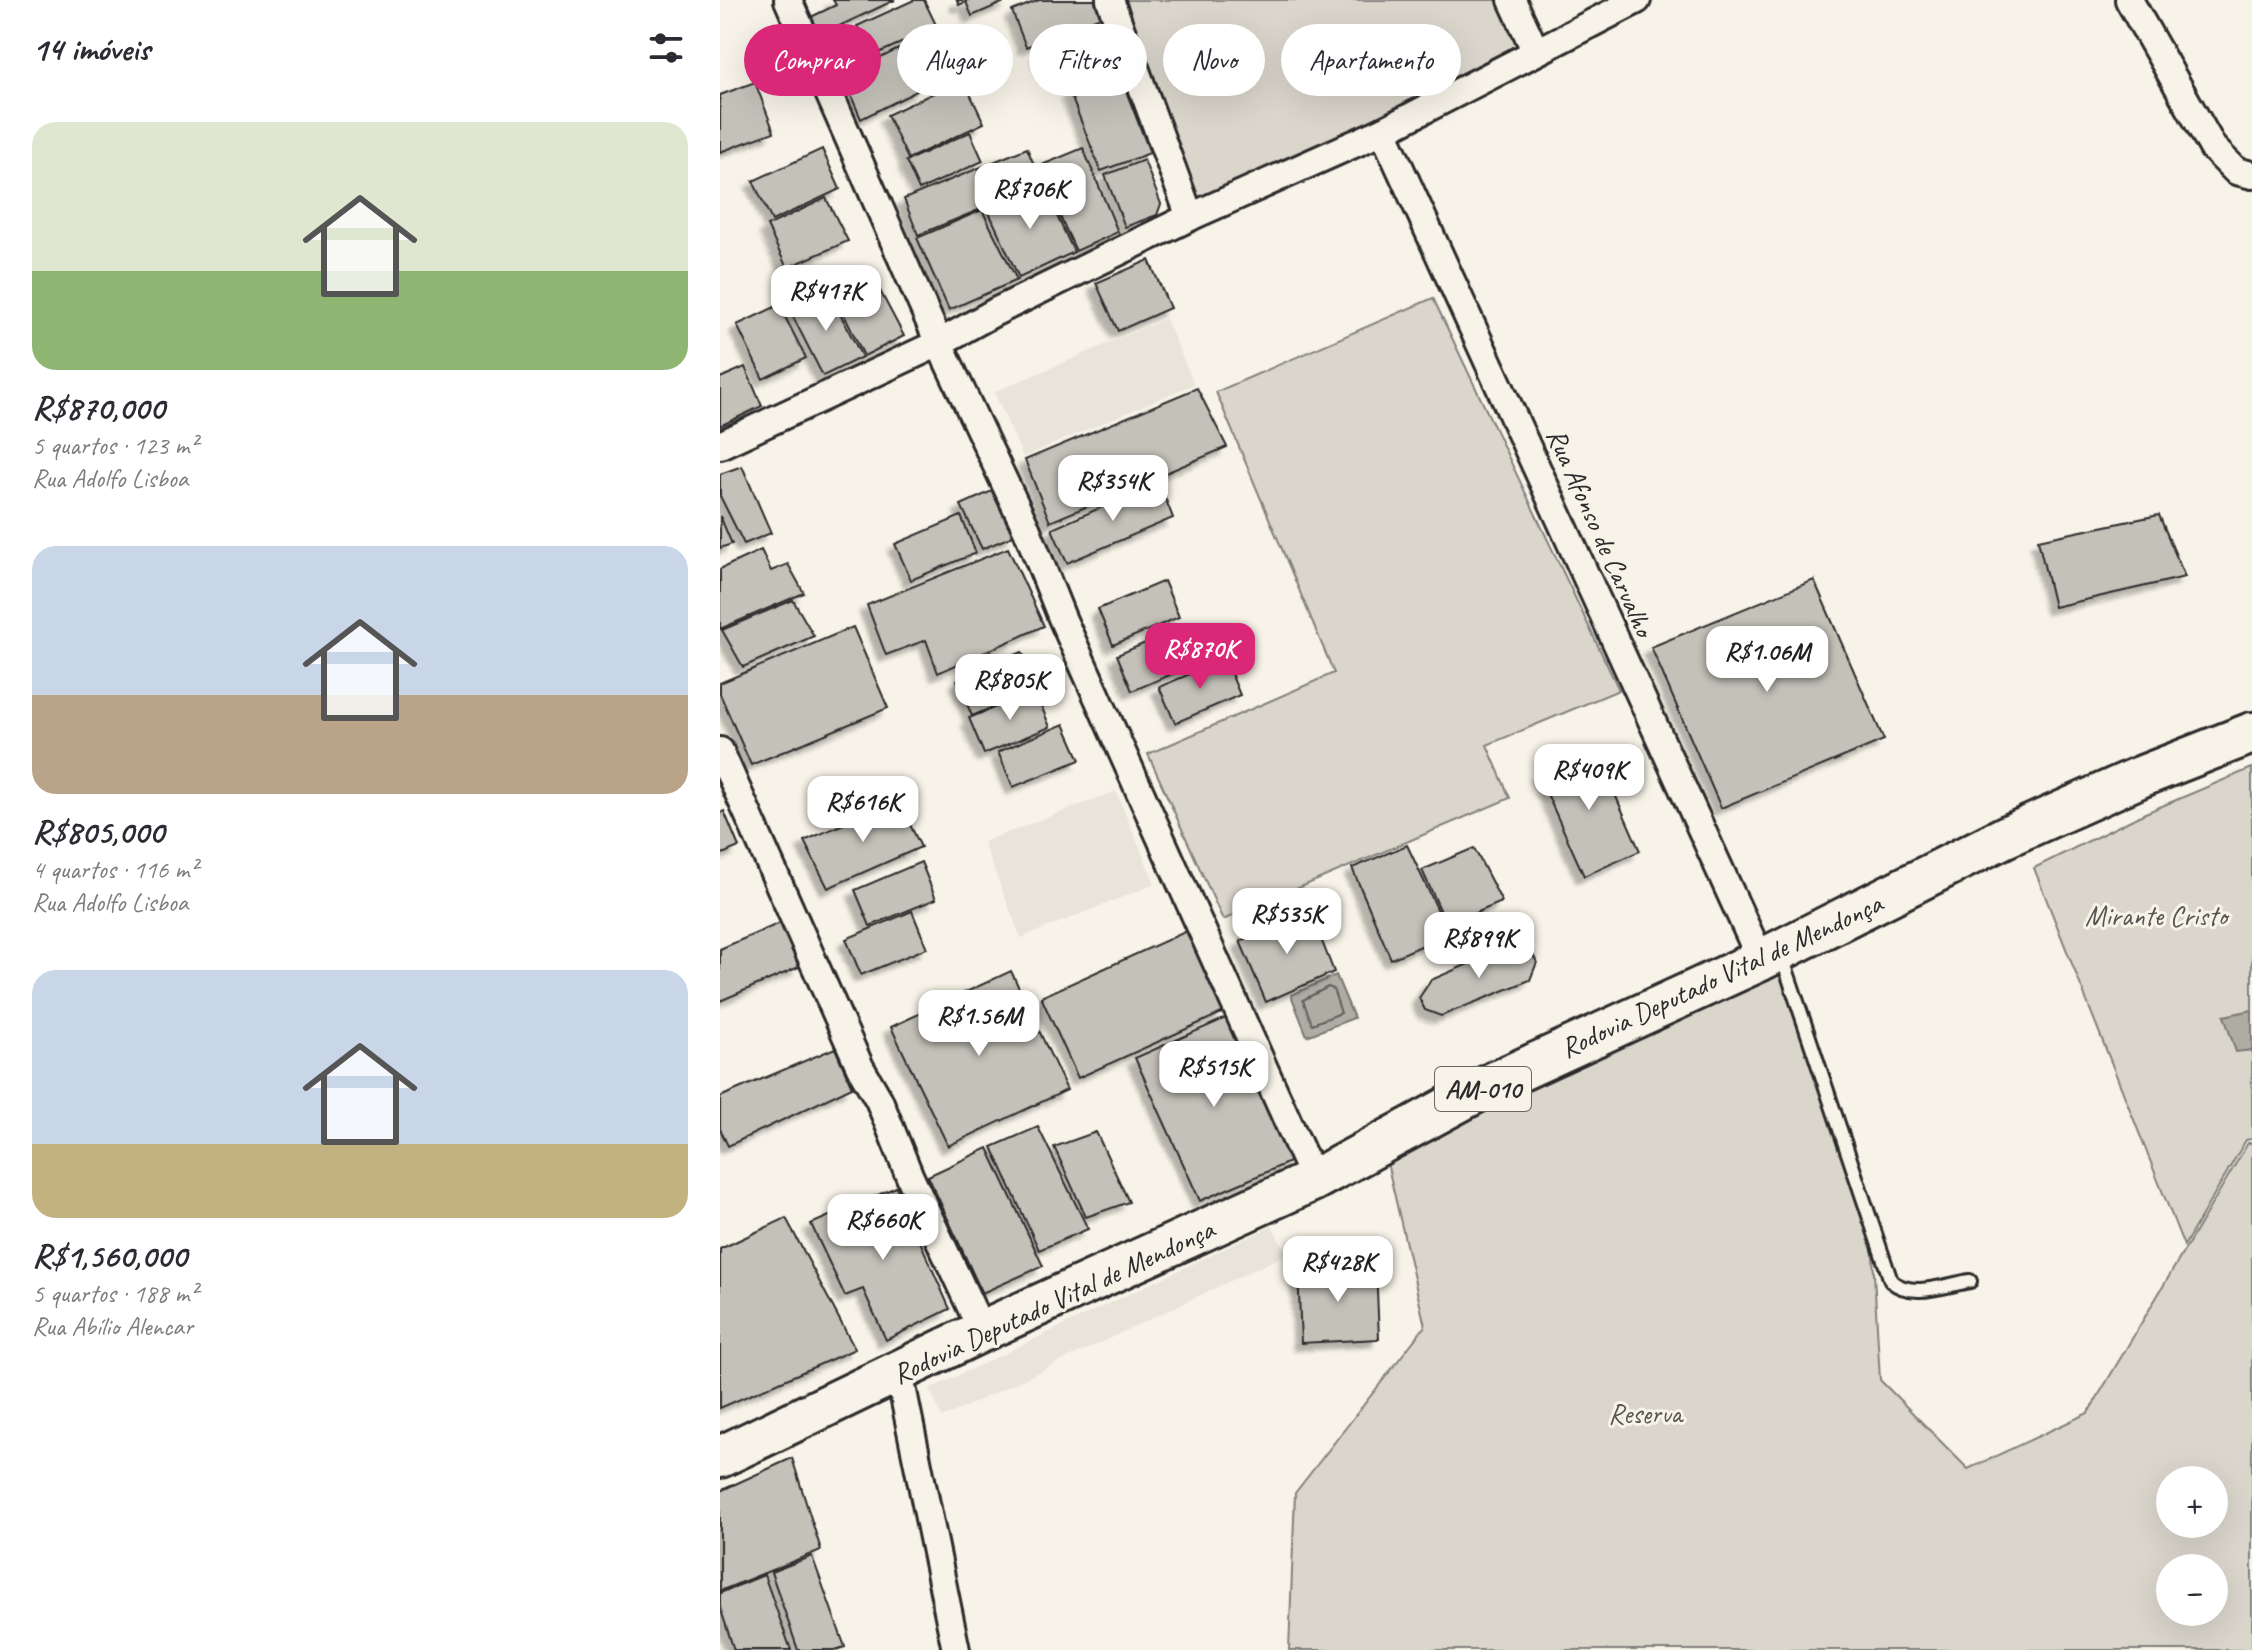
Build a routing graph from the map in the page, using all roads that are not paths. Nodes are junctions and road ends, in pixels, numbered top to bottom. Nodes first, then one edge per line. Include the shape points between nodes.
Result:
1 (788, 0) edge
2 (1110, 0) edge
3 (1512, 0) edge
4 (1637, 0) edge
5 (2129, 0) edge
6 (1535, 50) junction
7 (1383, 131) junction
8 (2252, 175) edge
9 (1190, 217) junction
10 (939, 343) junction
11 (720, 445) edge
12 (2252, 733) edge
13 (720, 751) edge
14 (1770, 955) junction
15 (1314, 1180) junction
16 (1970, 1281) dead end
17 (982, 1331) junction
18 (899, 1372) junction
19 (720, 1457) edge
20 (956, 1650) edge

1 - 10 street
2 - 9 street
3 - 6 street
4 - 6 street
5 - 8 street via 2213,148 2236,171
6 - 7 street
7 - 9 street
7 - 14 street, Rua Afonso de Carvalho
9 - 10 street
10 - 11 street
10 - 15 street
12 - 14 main road, Rodovia Deputado Vital de Mendonça / AM-010 via 2005,837
13 - 17 street
14 - 15 main road, Rodovia Deputado Vital de Mendonça / AM-010 via 1495,1082
14 - 16 lane via 1891,1281 1910,1291
15 - 17 main road, Rodovia Deputado Vital de Mendonça / AM-010
17 - 18 main road, Rodovia Deputado Vital de Mendonça / AM-010
18 - 19 main road, Rodovia Deputado Vital de Mendonça / AM-010
18 - 20 street

